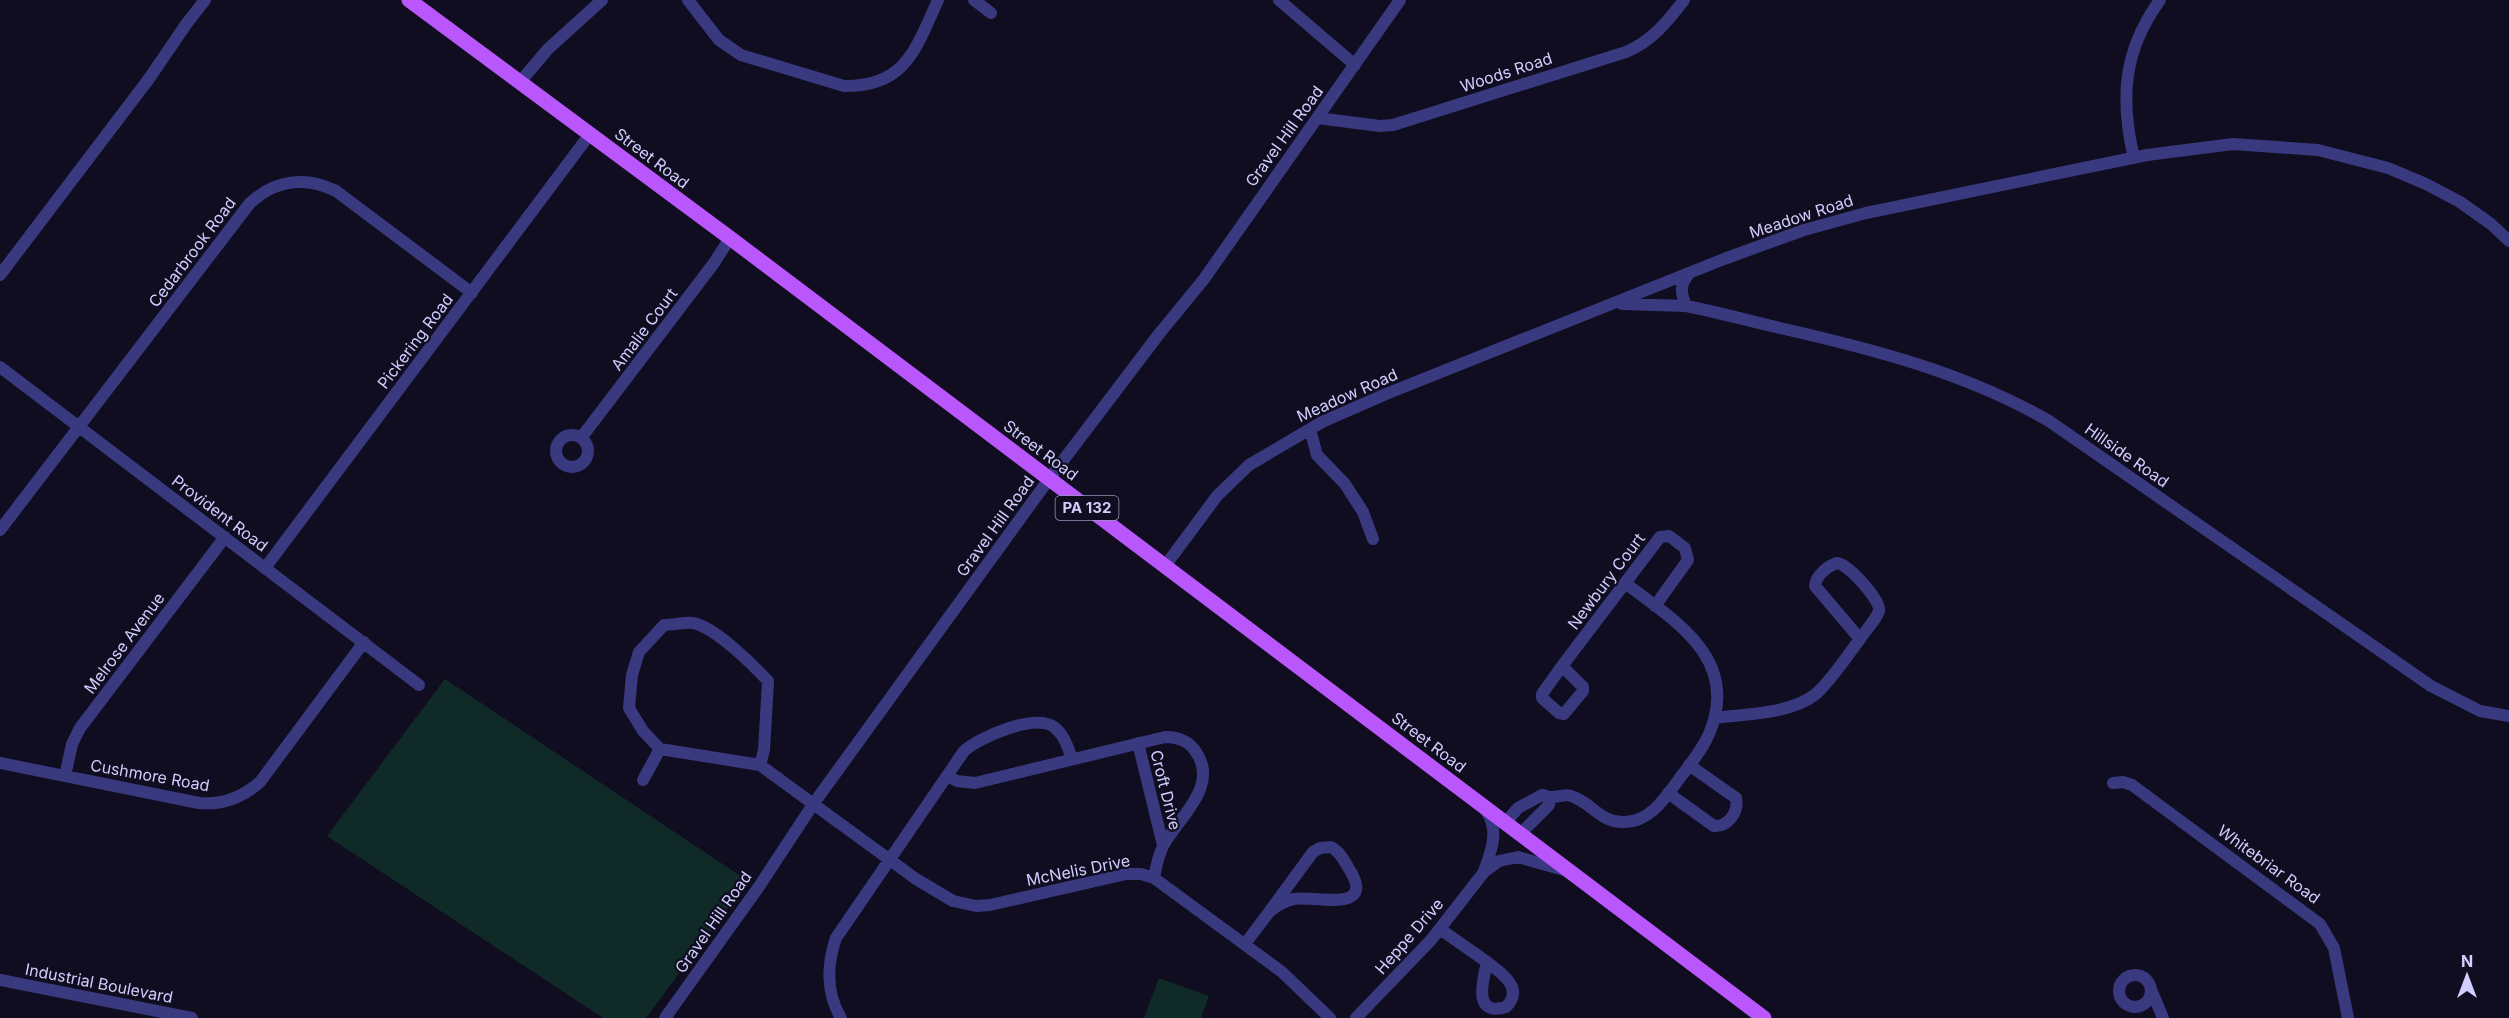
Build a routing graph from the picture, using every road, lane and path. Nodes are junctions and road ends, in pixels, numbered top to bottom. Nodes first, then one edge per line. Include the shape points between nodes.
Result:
1 (205, 0) edge
2 (409, 0) edge
3 (602, 0) edge
4 (688, 0) edge
5 (938, 0) edge
6 (974, 0) edge
7 (1279, 0) edge
8 (1401, 0) edge
9 (1684, 0) edge
10 (2160, 0) edge
11 (991, 13) dead end
12 (1355, 65) junction
13 (520, 82) junction
14 (1317, 118) junction
15 (590, 134) junction
16 (2134, 158) junction
17 (730, 238) junction
18 (2509, 241) edge
19 (1689, 274) junction
20 (0, 275) edge
21 (472, 293) junction
22 (1615, 303) junction
23 (1686, 306) junction
24 (0, 367) edge
25 (80, 427) junction
26 (1310, 429) junction
27 (581, 438) dead end
28 (1049, 479) junction
29 (0, 530) edge
30 (225, 537) junction
31 (1373, 539) dead end
32 (1165, 566) junction
33 (265, 568) junction
34 (1624, 583) junction
35 (1656, 606) junction
36 (1860, 639) junction
37 (364, 642) junction
38 (1562, 666) dead end
39 (419, 685) dead end
40 (2509, 716) edge
41 (1715, 718) junction
42 (1138, 743) junction
43 (660, 749) junction
44 (1072, 759) junction
45 (0, 763) edge
46 (760, 765) junction
47 (1689, 765) junction
48 (65, 776) junction
49 (947, 776) junction
50 (643, 780) dead end
51 (2113, 783) dead end
52 (1668, 793) junction
53 (1549, 798) junction
54 (814, 803) junction
55 (1480, 803) junction
56 (1505, 823) junction
57 (1520, 834) junction
58 (1163, 845) junction
59 (889, 860) junction
60 (1484, 872) junction
61 (1571, 872) junction
62 (1154, 878) junction
63 (1269, 912) junction
64 (1440, 928) junction
65 (1245, 944) junction
66 (1486, 962) dead end
67 (0, 980) edge
68 (2150, 987) dead end
69 (192, 1018) edge
70 (665, 1018) edge
71 (841, 1018) edge
72 (1330, 1018) edge
73 (1356, 1018) edge
74 (1764, 1018) edge
75 (2163, 1018) edge
76 (2348, 1018) edge

1 - 20 street
2 - 13 main road, Street Road / PA 132
3 - 13 street via 548,49
4 - 5 street via 719,40 741,55 844,86 858,86 881,80 907,63
6 - 11 street
7 - 12 street
8 - 12 street, Gravel Hill Road
9 - 14 street, Woods Road via 1657,34 1626,52 1393,125
10 - 16 street via 2135,43 2127,76 2125,115
12 - 14 street, Gravel Hill Road
13 - 15 main road, Street Road / PA 132
14 - 28 street, Gravel Hill Road via 1204,279
15 - 17 main road, Street Road / PA 132
15 - 21 street, Pickering Road
16 - 18 street, Meadow Road via 2233,144 2342,154 2388,168 2443,192 2476,212
16 - 19 street, Meadow Road via 1866,213 1804,230
17 - 27 street, Amalie Court
17 - 28 main road, Street Road / PA 132
19 - 22 street, Meadow Road
19 - 23 street via 1681,288
21 - 25 street, Cedarbrook Road via 336,191 312,182 283,183 264,191 250,203
21 - 33 street, Pickering Road
22 - 23 street, Hillside Road
22 - 26 street, Meadow Road via 1386,394
23 - 40 street, Hillside Road via 1876,352 2002,396 2049,421 2431,686 2480,711
24 - 25 street, Provident Road
25 - 29 street, Cedarbrook Road
25 - 30 street, Provident Road
26 - 31 street via 1317,455 1345,484 1363,512
26 - 32 street, Meadow Road via 1249,465 1231,482
28 - 32 main road, Street Road / PA 132
28 - 54 street, Gravel Hill Road
30 - 33 street, Provident Road
30 - 48 street, Melrose Avenue via 80,728
32 - 55 main road, Street Road / PA 132
33 - 37 street, Provident Road
34 - 35 street
34 - 35 street, Newbury Court via 1660,537 1669,536 1687,550 1688,560
34 - 38 street, Newbury Court
35 - 41 street via 1690,633 1705,652 1716,679
36 - 36 street via 1815,586 1831,565 1848,566 1878,602 1878,613
36 - 41 street via 1810,699 1793,706
37 - 39 street, Provident Road
37 - 48 street, Cushmore Road via 260,782 241,796 221,803 199,803
41 - 47 street via 1704,745
42 - 44 street, Croft Drive
42 - 58 street, Croft Drive
42 - 58 street, Croft Drive via 1175,737 1191,746 1201,763 1199,794
43 - 46 street
43 - 46 street via 629,708 632,675 639,652 664,625 694,623 746,658 768,681
43 - 50 street
44 - 49 street, Croft Drive via 975,783
44 - 49 street via 1054,727 1030,723 981,738 964,751
45 - 48 street, Cushmore Road
46 - 54 street, McNelis Drive
47 - 52 street
47 - 52 street via 1736,798 1736,811 1728,822 1714,826
49 - 59 street
51 - 76 street, Whitebriar Road via 2132,785 2320,924 2334,948
52 - 53 street via 1644,817 1623,822 1600,816 1575,797
53 - 56 street via 1542,795 1531,799
53 - 57 street via 1549,806
54 - 59 street, McNelis Drive
54 - 70 street, Gravel Hill Road
55 - 56 main road, Street Road / PA 132
55 - 60 street, Heppe Drive via 1493,819 1494,834
56 - 57 main road, Street Road / PA 132
57 - 61 main road, Street Road / PA 132
58 - 62 street, Croft Drive
59 - 62 street, McNelis Drive via 942,896 976,906 1120,875
59 - 71 street via 842,927 832,950 830,987
60 - 61 street, Heppe Drive via 1498,861 1518,857
60 - 64 street, Heppe Drive
61 - 74 main road, Street Road / PA 132
62 - 65 street, McNelis Drive
63 - 63 street via 1313,852 1331,847 1341,854 1356,884 1350,897 1340,902 1295,898
63 - 65 street
64 - 66 street
64 - 73 street, Heppe Drive
65 - 72 street, McNelis Drive via 1282,972
67 - 69 street, Industrial Boulevard
68 - 75 street

